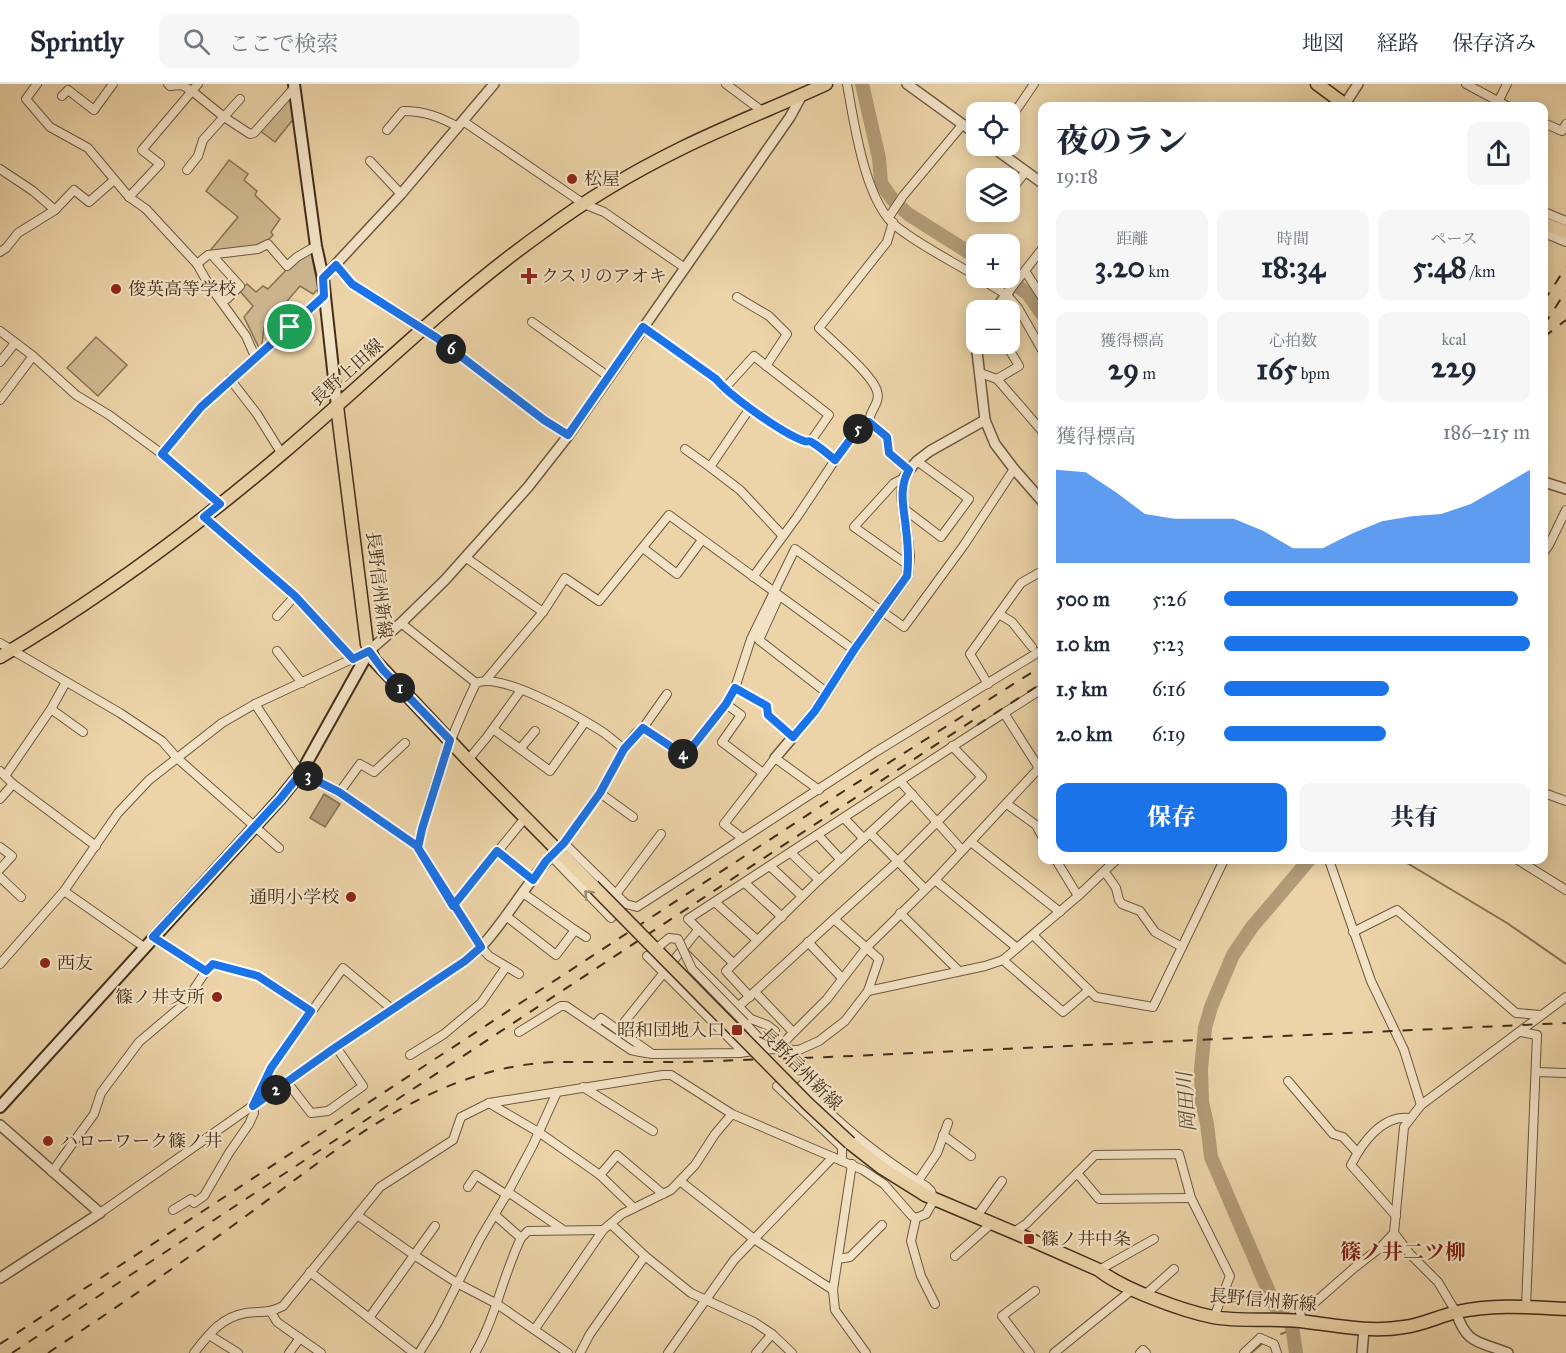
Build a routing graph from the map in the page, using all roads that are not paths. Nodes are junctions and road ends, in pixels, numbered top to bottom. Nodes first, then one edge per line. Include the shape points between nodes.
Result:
1 (37, 84) edge
2 (113, 84) edge
3 (168, 84) edge
4 (198, 84) edge
5 (726, 84) edge
6 (826, 84) edge
7 (847, 84) edge
8 (908, 84) edge
9 (1034, 84) edge
10 (1317, 84) edge
11 (1358, 84) edge
12 (1466, 84) edge
13 (1507, 84) edge
14 (490, 85) edge
15 (294, 86) edge
16 (192, 91) junction
17 (802, 95) junction
18 (62, 96) dead end
19 (240, 99) dead end
20 (1342, 102) edge
21 (1348, 102) edge
22 (1498, 102) joint
23 (1020, 104) edge
24 (762, 111) junction
25 (224, 117) junction
26 (460, 124) junction
27 (963, 124) junction
28 (1566, 124) edge
29 (1548, 125) edge
30 (966, 126) edge
31 (387, 130) dead end
32 (1005, 156) edge
33 (370, 161) dead end
34 (0, 169) edge
35 (187, 170) dead end
36 (1026, 171) junction
37 (1020, 179) edge
38 (114, 180) junction
39 (1038, 180) edge
40 (401, 194) junction
41 (129, 197) junction
42 (584, 204) junction
43 (55, 210) junction
44 (1548, 213) edge
45 (891, 220) junction
46 (1566, 220) edge
47 (1548, 225) edge
48 (1566, 232) edge
49 (1548, 235) edge
50 (1566, 242) edge
51 (316, 246) junction
52 (2, 248) edge
53 (1038, 254) edge
54 (212, 255) junction
55 (197, 264) junction
56 (336, 265) junction
57 (685, 268) junction
58 (966, 270) edge
59 (1023, 273) junction
60 (323, 278) junction
61 (999, 288) edge
62 (1038, 292) edge
63 (1008, 293) junction
64 (324, 296) junction
65 (737, 297) dead end
66 (227, 299) dead end
67 (1003, 300) edge
68 (532, 322) dead end
69 (643, 327) junction
70 (422, 330) junction
71 (0, 331) edge
72 (15, 343) junction
73 (1038, 343) edge
74 (977, 354) edge
75 (1012, 354) edge
76 (33, 356) junction
77 (256, 359) junction
78 (0, 362) edge
79 (766, 366) junction
80 (980, 373) junction
81 (609, 377) junction
82 (230, 379) junction
83 (997, 379) junction
84 (724, 389) junction
85 (0, 400) edge
86 (337, 406) junction
87 (750, 408) junction
88 (985, 420) junction
89 (869, 422) junction
90 (1038, 426) edge
91 (568, 435) junction
92 (811, 441) junction
93 (685, 449) dead end
94 (162, 454) junction
95 (282, 454) junction
96 (835, 460) junction
97 (917, 461) junction
98 (710, 467) junction
99 (1014, 469) junction
100 (907, 474) junction
101 (1548, 483) edge
102 (1566, 489) edge
103 (1038, 496) edge
104 (220, 504) junction
105 (903, 508) junction
106 (1566, 510) edge
107 (204, 517) junction
108 (783, 536) junction
109 (702, 540) junction
110 (1548, 546) edge
111 (643, 548) junction
112 (465, 557) junction
113 (908, 565) junction
114 (1038, 573) edge
115 (753, 577) junction
116 (776, 593) junction
117 (295, 596) junction
118 (884, 611) junction
119 (543, 612) junction
120 (999, 614) junction
121 (277, 616) dead end
122 (401, 623) junction
123 (0, 643) edge
124 (1032, 647) tunnel mouth
125 (854, 650) junction
126 (277, 651) dead end
127 (369, 651) junction
128 (1038, 653) edge
129 (6, 654) edge
130 (353, 659) junction
131 (486, 680) junction
132 (66, 682) junction
133 (302, 683) junction
134 (476, 683) junction
135 (988, 684) junction
136 (735, 688) junction
137 (521, 690) junction
138 (826, 692) junction
139 (1038, 692) edge
140 (667, 694) dead end
141 (255, 704) junction
142 (726, 704) junction
143 (51, 709) junction
144 (1004, 713) junction
145 (585, 722) junction
146 (643, 728) junction
147 (493, 729) junction
148 (535, 731) dead end
149 (83, 732) dead end
150 (793, 737) junction
151 (450, 740) junction
152 (405, 743) dead end
153 (952, 746) junction
154 (520, 749) junction
155 (624, 749) junction
156 (177, 758) junction
157 (775, 758) junction
158 (468, 760) junction
159 (1038, 766) edge
160 (1038, 769) edge
161 (3, 773) edge
162 (301, 773) junction
163 (763, 773) junction
164 (900, 781) junction
165 (13, 784) junction
166 (819, 790) junction
167 (339, 792) junction
168 (600, 793) junction
169 (912, 794) junction
170 (1548, 795) edge
171 (0, 799) edge
172 (1566, 801) edge
173 (1007, 804) junction
174 (633, 817) dead end
175 (525, 818) junction
176 (844, 818) junction
177 (937, 823) junction
178 (254, 827) junction
179 (1038, 829) edge
180 (661, 834) dead end
181 (818, 835) junction
182 (867, 836) junction
183 (742, 838) junction
184 (971, 842) junction
185 (96, 846) junction
186 (0, 847) edge
187 (279, 848) dead end
188 (418, 848) junction
189 (557, 850) junction
190 (962, 850) junction
191 (497, 851) junction
192 (791, 853) junction
193 (841, 860) junction
194 (897, 862) junction
195 (1058, 864) edge
196 (1112, 864) edge
197 (1222, 864) edge
198 (1330, 864) edge
199 (1525, 864) edge
200 (771, 867) junction
201 (0, 869) edge
202 (1105, 872) junction
203 (0, 877) edge
204 (533, 880) junction
205 (819, 880) junction
206 (934, 880) junction
207 (745, 883) junction
208 (925, 889) junction
209 (1566, 889) edge
210 (64, 891) junction
211 (524, 893) junction
212 (616, 894) junction
213 (802, 896) junction
214 (1078, 896) junction
215 (21, 897) dead end
216 (716, 903) junction
217 (626, 904) junction
218 (453, 906) junction
219 (1060, 912) junction
220 (900, 914) junction
221 (507, 916) junction
222 (782, 916) junction
223 (834, 919) junction
224 (575, 930) junction
225 (698, 930) junction
226 (1353, 932) junction
227 (1033, 935) junction
228 (153, 937) junction
229 (586, 937) dead end
230 (758, 940) junction
231 (808, 942) junction
232 (144, 947) junction
233 (481, 947) junction
234 (867, 947) junction
235 (1182, 947) junction
236 (1017, 948) junction
237 (681, 950) junction
238 (652, 952) junction
239 (1003, 960) junction
240 (733, 963) junction
241 (0, 964) edge
242 (506, 968) junction
243 (206, 971) junction
244 (959, 971) junction
245 (663, 972) junction
246 (519, 974) dead end
247 (842, 978) junction
248 (1089, 990) junction
249 (868, 991) junction
250 (752, 995) junction
251 (1566, 997) edge
252 (738, 1007) junction
253 (393, 1010) junction
254 (311, 1011) junction
255 (1541, 1015) junction
256 (595, 1025) junction
257 (618, 1030) junction
258 (519, 1032) dead end
259 (793, 1032) junction
260 (1521, 1032) junction
261 (755, 1034) junction
262 (336, 1047) junction
263 (769, 1049) junction
264 (779, 1050) junction
265 (740, 1053) junction
266 (652, 1054) junction
267 (410, 1055) dead end
268 (1536, 1072) junction
269 (1566, 1073) edge
270 (1288, 1081) dead end
271 (287, 1082) junction
272 (777, 1086) dead end
273 (583, 1087) junction
274 (557, 1092) junction
275 (789, 1097) junction
276 (489, 1103) junction
277 (1421, 1105) junction
278 (253, 1106) junction
279 (0, 1107) edge
280 (732, 1114) junction
281 (1409, 1119) junction
282 (948, 1123) dead end
283 (0, 1125) edge
284 (653, 1131) dead end
285 (540, 1133) junction
286 (944, 1135) junction
287 (1357, 1152) junction
288 (971, 1156) dead end
289 (833, 1157) junction
290 (842, 1161) junction
291 (852, 1164) junction
292 (52, 1173) junction
293 (1077, 1173) junction
294 (600, 1175) junction
295 (680, 1181) junction
296 (918, 1181) junction
297 (1002, 1181) dead end
298 (468, 1187) dead end
299 (508, 1193) junction
300 (663, 1194) junction
301 (1191, 1198) junction
302 (934, 1200) junction
303 (634, 1208) junction
304 (173, 1210) dead end
305 (100, 1213) junction
306 (357, 1215) junction
307 (495, 1215) junction
308 (977, 1216) junction
309 (1396, 1216) junction
310 (916, 1218) junction
311 (992, 1223) junction
312 (611, 1224) junction
313 (882, 1225) dead end
314 (435, 1226) dead end
315 (562, 1229) junction
316 (603, 1230) junction
317 (1014, 1232) junction
318 (1394, 1233) junction
319 (521, 1238) junction
320 (754, 1239) junction
321 (1154, 1239) dead end
322 (414, 1255) junction
323 (645, 1256) junction
324 (955, 1256) dead end
325 (838, 1259) junction
326 (1174, 1269) dead end
327 (1100, 1270) junction
328 (310, 1272) junction
329 (0, 1278) edge
330 (457, 1283) junction
331 (1133, 1289) junction
332 (833, 1290) junction
333 (1035, 1291) dead end
334 (1146, 1294) junction
335 (706, 1300) junction
336 (497, 1304) junction
337 (935, 1304) dead end
338 (1526, 1306) junction
339 (1566, 1309) edge
340 (271, 1312) junction
341 (1456, 1312) junction
342 (1214, 1317) junction
343 (369, 1318) junction
344 (1256, 1320) junction
345 (1300, 1321) junction
346 (535, 1329) junction
347 (1364, 1329) junction
348 (772, 1334) junction
349 (209, 1335) junction
350 (300, 1338) junction
351 (1260, 1338) junction
352 (194, 1353) edge
353 (238, 1353) edge
354 (289, 1353) edge
355 (321, 1353) edge
356 (414, 1353) edge
357 (419, 1353) edge
358 (475, 1353) edge
359 (568, 1353) edge
360 (580, 1353) edge
361 (668, 1353) edge
362 (756, 1353) edge
363 (792, 1353) edge
364 (866, 1353) edge
365 (1030, 1353) edge
366 (1054, 1353) edge
367 (1140, 1353) edge
368 (1146, 1353) edge
369 (1244, 1353) edge
370 (1277, 1353) edge
371 (1362, 1353) edge
372 (1508, 1353) edge

1 - 38 street via 26,99 51,127 88,148
2 - 18 street via 94,110 68,90
3 - 16 street
4 - 16 street
5 - 24 street
6 - 17 main road, 長野上田線
7 - 45 street via 868,180
8 - 27 street
9 - 23 street
10 - 20 main road
11 - 21 street
12 - 22 street
13 - 22 street
14 - 26 street
15 - 25 street via 254,133
15 - 51 main road
16 - 25 street
16 - 41 street via 142,150 160,164
17 - 24 main road, 長野上田線
17 - 57 street
19 - 25 street
24 - 42 main road, 長野上田線 via 681,148
25 - 35 street via 203,140 198,156
26 - 31 street via 437,115 404,111
26 - 40 street
26 - 42 street
27 - 30 street
27 - 45 street via 903,195
28 - 29 street via 1562,131
32 - 36 street
33 - 40 street
34 - 43 street
36 - 37 street
36 - 39 street
38 - 41 street
38 - 43 street via 89,202 74,190
40 - 56 street
41 - 55 street via 146,209
42 - 57 street via 604,212
42 - 70 main road, 長野上田線 via 514,253
43 - 52 street
44 - 46 street
45 - 58 street
45 - 89 street via 887,242 819,328 868,376 877,391
47 - 48 main road
49 - 50 street
51 - 54 street via 287,266 268,244
51 - 60 main road
53 - 59 street
54 - 55 street
54 - 66 street via 240,286
55 - 77 street via 246,336
56 - 60 street
56 - 70 street via 352,284
57 - 69 street
59 - 62 street
59 - 63 street
60 - 64 main road
61 - 63 street
63 - 67 street
63 - 73 street
64 - 77 street
64 - 86 main road
65 - 79 street via 769,316 787,334
68 - 81 street
69 - 81 street
69 - 84 street via 716,379
70 - 86 main road, 長野上田線
70 - 91 street
71 - 72 street
72 - 76 street
72 - 78 street
74 - 80 street
75 - 83 street via 1019,366
76 - 85 street
76 - 94 street via 76,395
77 - 82 street
79 - 84 street via 754,356
79 - 92 street via 829,415
80 - 83 street
80 - 88 street
81 - 91 street
82 - 94 street
82 - 95 street
83 - 90 street
84 - 87 street
86 - 95 main road, 長野上田線
86 - 127 main road, 長野信州新線
87 - 92 street via 783,430
87 - 98 street
88 - 97 street
88 - 99 street via 995,444
89 - 96 street via 858,429
89 - 100 street via 887,437 889,453
91 - 112 street
92 - 96 street
93 - 98 street
94 - 104 street
95 - 104 main road, 長野上田線
96 - 108 street
97 - 100 street
97 - 105 street via 969,500 941,537
98 - 108 street via 740,490
99 - 103 street
99 - 118 street via 904,627
100 - 105 street
100 - 113 street via 854,527
101 - 102 street
104 - 107 main road, 長野上田線
105 - 113 street
106 - 110 street
107 - 117 street
107 - 129 main road, 長野上田線 via 104,591
108 - 115 street
109 - 111 street via 669,515
109 - 111 street via 676,574
109 - 115 street
111 - 119 street via 599,601 565,578
112 - 119 street
112 - 122 street
113 - 118 street via 907,576
114 - 120 street via 1021,584
115 - 116 street
116 - 118 street via 795,549
116 - 125 street
116 - 136 street via 748,645
116 - 138 street via 759,640
117 - 121 street
117 - 130 street
118 - 125 street
119 - 131 street
120 - 124 street via 1012,622
120 - 135 street via 970,654
122 - 127 street
122 - 134 street
123 - 129 street
125 - 138 street
126 - 133 street
127 - 130 street
127 - 151 main road, 長野信州新線
127 - 162 main road
128 - 135 street
129 - 132 street
130 - 133 street
131 - 134 street
131 - 137 street
132 - 143 street
132 - 156 street via 162,741
133 - 141 street
134 - 151 street
135 - 166 street
136 - 142 street
136 - 150 street via 767,706 768,715
137 - 145 street
137 - 147 street
138 - 150 street
139 - 144 street
140 - 146 street
141 - 156 street via 222,723
141 - 162 street
142 - 146 street via 685,756
142 - 163 street via 741,715 722,742
143 - 149 street
143 - 161 street
144 - 153 street
144 - 159 street
145 - 154 street via 550,771
145 - 155 street
146 - 155 street
147 - 154 street
147 - 158 street
148 - 154 street
150 - 157 street
151 - 158 main road, 長野信州新線
151 - 188 street
152 - 167 street via 374,772 360,764
153 - 164 street
153 - 177 street via 982,777
155 - 168 street
156 - 178 street
156 - 185 street via 149,780 118,813
157 - 163 street
157 - 166 street
158 - 175 main road, 長野信州新線
160 - 173 street
161 - 165 street
162 - 167 street
162 - 178 main road
163 - 183 street via 723,824
164 - 169 street
164 - 176 street
165 - 171 street
165 - 185 street
166 - 183 street
167 - 188 street
168 - 174 street
168 - 189 street
169 - 177 street
169 - 182 street
170 - 172 street
173 - 179 street
173 - 184 street
175 - 189 main road, 長野信州新線
175 - 191 street
176 - 181 street
176 - 182 street
177 - 190 street
177 - 194 street
178 - 187 street
178 - 228 main road
180 - 212 street
181 - 192 street
181 - 193 street
182 - 193 street
182 - 194 street
183 - 217 street via 640,905
184 - 190 street
184 - 219 street
185 - 210 street
186 - 201 street via 12,856
188 - 218 street
189 - 204 street
189 - 212 street
217 -> 189 street via 611,918
189 - 238 main road, 長野信州新線, bridge
190 - 206 street
191 - 204 street
191 - 218 street
192 - 200 street
192 - 205 street
193 - 205 street
194 - 208 street
194 - 223 street
195 - 214 street
196 - 202 street
197 - 235 street
198 - 226 street
199 - 209 street
200 - 207 street
200 - 213 street
202 - 214 street
202 - 235 street via 1122,904 1140,911 1155,932
203 - 215 street
204 - 211 street
205 - 213 street
206 - 208 street
206 - 236 street
207 - 216 street
207 - 222 street
208 - 220 street
210 - 232 street
210 - 241 street
211 - 221 street
211 - 224 street
212 - 217 street
213 - 222 street
214 - 219 street
216 - 225 street via 688,919
216 - 230 street
218 - 233 street
219 - 227 street
220 - 234 street
220 - 244 street
221 - 224 street via 556,954
221 - 233 street
222 - 230 street
223 - 231 street
223 - 234 street
224 - 229 street
225 - 237 street
225 - 240 street
226 - 255 street via 1397,910 1516,1013
226 - 277 street via 1383,1010 1404,1050
227 - 236 street
227 - 248 street
228 - 232 main road
228 - 243 street
230 - 240 street
231 - 247 street
231 - 250 street
232 - 279 main road
233 - 242 street
233 - 253 street
234 - 247 street
234 - 249 street via 879,959
235 - 248 street via 1154,1007 1096,997
236 - 239 street
237 - 245 street
237 - 252 street
238 - 245 street
238 - 261 street, bridge via 669,938 678,939 692,969
238 - 302 main road, 長野信州新線, bridge via 850,1143
239 - 244 street
239 - 248 street via 1063,1012
240 - 250 street via 726,971
242 - 246 street
242 - 267 street via 481,1003 444,1034
243 - 254 street via 213,964 258,976
243 - 292 street via 184,1004 139,1042 101,1093 94,1114
244 - 249 street
245 - 257 street
245 - 265 street
247 - 259 street via 827,999
249 - 264 street via 845,1020 819,1041 799,1050
250 - 252 street
250 - 259 street
251 - 255 street
252 - 263 street via 774,1031
253 - 254 street via 343,968
253 - 262 street
254 - 278 street via 271,1068
255 - 260 street
256 - 257 street via 601,1018
256 - 258 street via 561,1006
256 - 266 street via 631,1050
257 - 266 street
259 - 264 street
260 - 268 street via 1537,1035
260 - 277 street
261 - 263 street
261 - 265 street
262 - 271 street
262 - 271 street via 363,1086 328,1111 311,1113
263 - 264 street
263 - 265 street
265 - 266 street
268 - 269 street
268 - 338 street
270 - 287 street via 1333,1134 1343,1137
271 - 278 street
272 - 275 street
273 - 274 street
273 - 280 street via 671,1075
273 - 284 street
274 - 276 street
274 - 285 street
275 - 290 street via 842,1148
275 - 296 street via 802,1085 852,1134
276 - 285 street
276 - 306 street via 461,1117 453,1140 381,1187
277 - 281 street
278 - 304 street via 249,1124 204,1196
278 - 305 street
280 - 289 street
280 - 295 street
281 - 287 street via 1397,1117 1380,1126
281 - 309 street via 1404,1127
282 - 286 street
283 - 292 street
285 - 294 street
285 - 299 street
286 - 288 street
286 - 296 street via 937,1154
287 - 309 street via 1351,1165
289 - 290 street
289 - 320 street
290 - 291 street
291 - 310 street via 884,1184
291 - 325 street
292 - 305 street
293 - 301 street via 1099,1199
293 - 301 street via 1095,1155 1179,1154
293 - 317 street
294 - 300 street via 617,1155
294 - 303 street
295 - 300 street
295 - 320 street
296 - 302 street via 931,1191
297 - 308 street
298 - 299 street via 477,1175
299 - 307 street
299 - 315 street
300 - 303 street
301 - 342 street via 1230,1276
302 - 308 main road, 長野信州新線
302 - 310 street via 926,1214
303 - 312 street
305 - 329 street
306 - 322 street
306 - 328 street
307 - 319 street
307 - 330 street
308 - 311 main road, 長野信州新線
309 - 318 street
310 - 337 street via 911,1241 921,1276
311 - 317 main road, 長野信州新線
311 - 324 street
312 - 316 street
312 - 323 street
313 - 325 street via 850,1257
314 - 322 street
315 - 316 street
315 - 319 street via 528,1231
316 - 346 street
317 - 327 main road, 長野信州新線
318 - 341 street via 1438,1282
318 - 345 street via 1313,1304 1302,1304
319 - 336 street
320 - 332 street
320 - 335 street
321 - 327 street
322 - 330 street
322 - 343 street
323 - 335 street via 691,1293
323 - 360 street
325 - 332 street
326 - 334 street
327 - 331 main road, 長野信州新線
328 - 340 street via 283,1306
328 - 343 street
330 - 336 street
330 - 357 street
331 - 334 main road, 長野信州新線
331 - 366 street
332 - 364 street via 835,1310
333 - 365 street via 1002,1316
334 - 342 main road, 長野信州新線
335 - 348 street
335 - 361 street
336 - 346 street
336 - 358 street
338 - 339 main road, 長野信州新線
338 - 341 main road, 長野信州新線
340 - 349 street via 221,1321
340 - 350 street via 277,1322
341 - 347 main road, 長野信州新線 via 1404,1327
341 - 372 street via 1460,1326 1471,1340
342 - 344 main road, 長野信州新線
343 - 356 street
344 - 345 main road, 長野信州新線
344 - 351 street
345 - 347 main road, 長野信州新線
346 - 359 street
347 - 371 street
348 - 362 street
348 - 363 street
349 - 352 street
349 - 353 street
350 - 354 street
350 - 355 street
351 - 369 street
351 - 370 street via 1274,1344
367 - 368 street

